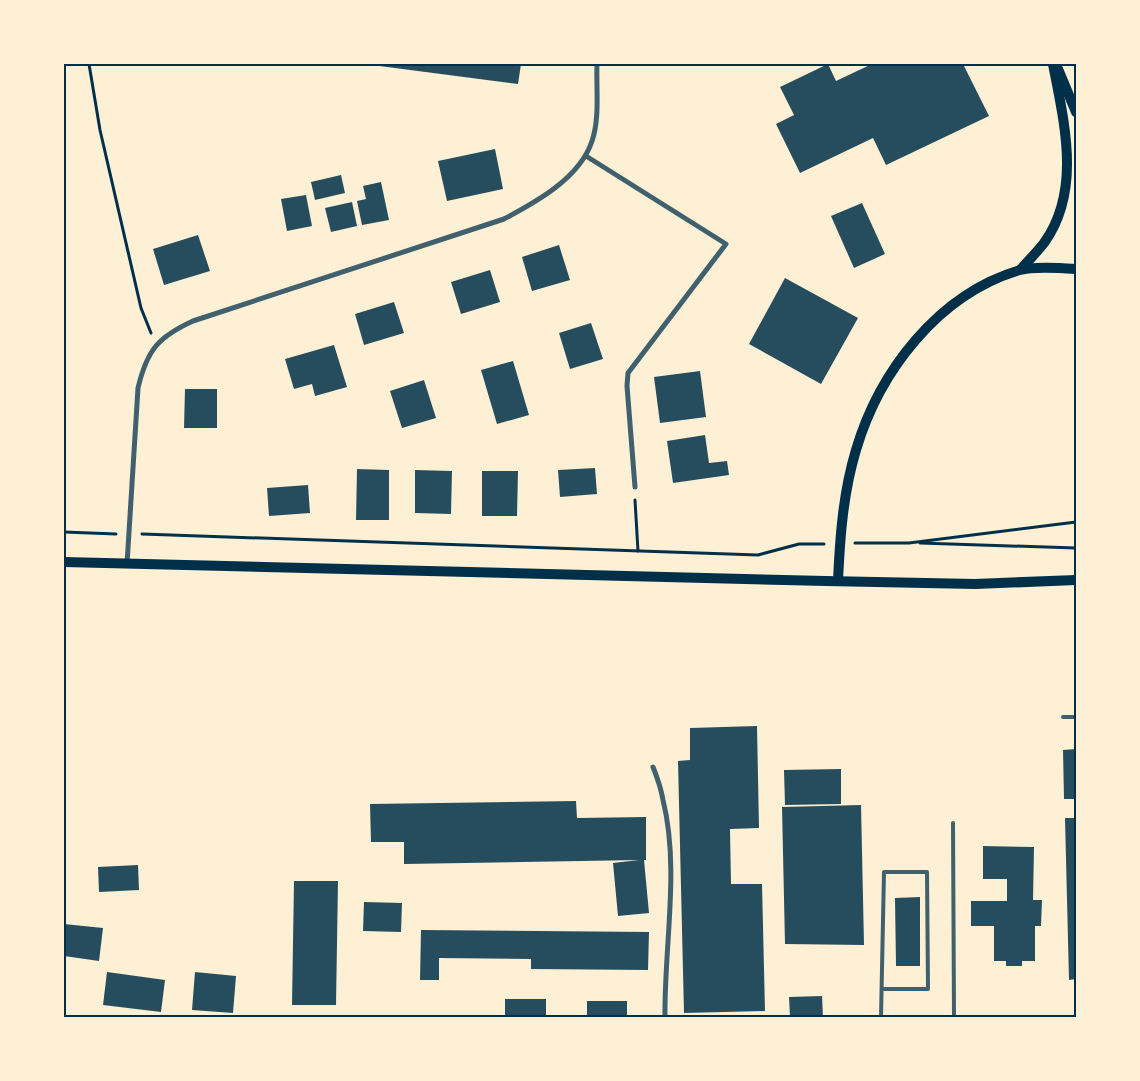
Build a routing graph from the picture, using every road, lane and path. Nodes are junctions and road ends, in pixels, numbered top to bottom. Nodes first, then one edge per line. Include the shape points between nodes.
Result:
1 (90, 64) edge
2 (597, 64) edge
3 (1055, 64) edge
4 (1076, 112) edge
5 (586, 156) junction
6 (1021, 269) junction
7 (1076, 269) edge
8 (156, 344) junction
9 (635, 487) joint
10 (1076, 522) edge
11 (64, 532) edge
12 (129, 534) junction
13 (909, 543) junction
14 (840, 544) junction
15 (1076, 548) edge
16 (638, 551) junction
17 (64, 562) edge
18 (127, 564) junction
19 (1076, 580) edge
20 (838, 581) junction
21 (1063, 717) dead end
22 (1076, 717) edge
23 (653, 766) dead end
24 (953, 823) dead end
25 (883, 989) junction
26 (665, 1017) edge
27 (881, 1017) edge
28 (954, 1017) edge

1 - 8 path via 100,130 138,299
2 - 5 street via 595,125
3 - 4 main road
3 - 6 main road via 1067,143 1066,186 1045,242
5 - 8 street via 540,200 504,219 193,321 172,331
5 - 9 street via 726,244 628,372
6 - 7 main road
6 - 14 main road via 978,287 935,318 893,368 856,449 842,515
8 - 12 street via 144,364 138,388
9 - 16 path
10 - 13 path
11 - 12 path
12 - 16 path
12 - 18 street
13 - 14 path
13 - 15 path
14 - 16 path via 799,544 758,555
14 - 20 main road
17 - 18 main road
18 - 20 main road
19 - 20 main road via 975,584
21 - 22 lane
23 - 26 street via 664,800 669,860
24 - 28 lane
25 - 25 lane via 884,872 927,872 928,989
25 - 27 lane

